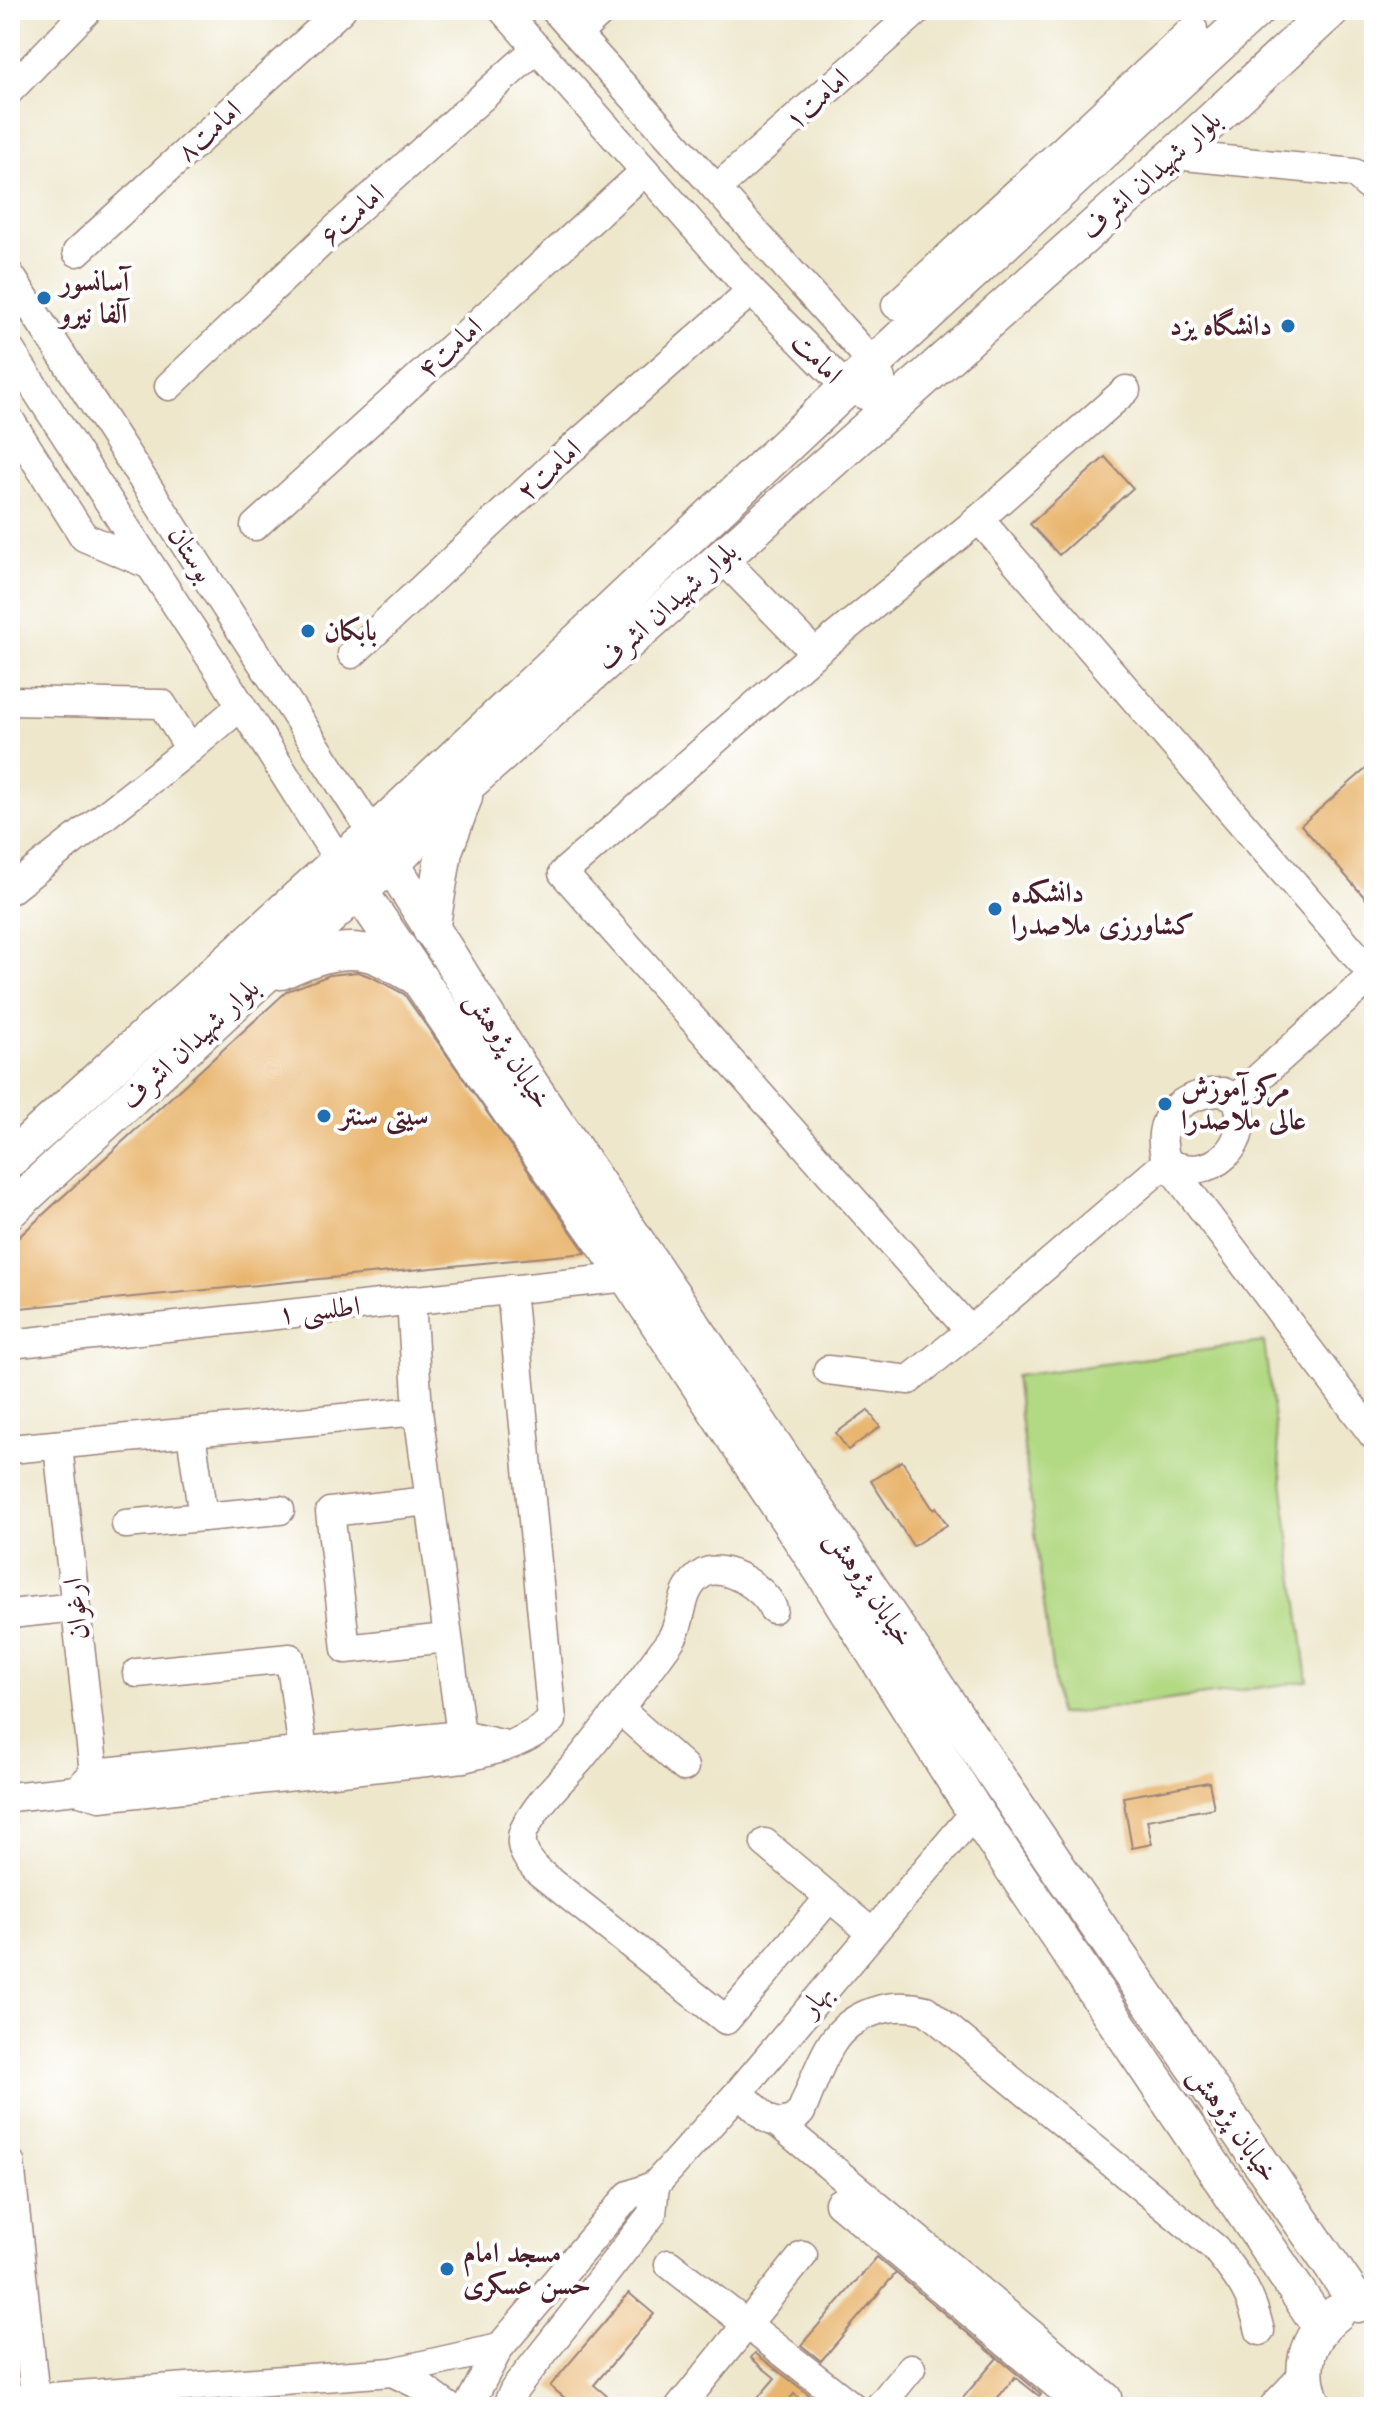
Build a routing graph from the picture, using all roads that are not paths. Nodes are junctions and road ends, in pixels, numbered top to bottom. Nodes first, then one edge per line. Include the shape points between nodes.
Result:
1 (88, 10) edge
2 (341, 10) edge
3 (503, 10) edge
4 (555, 10) edge
5 (603, 10) edge
6 (1256, 10) edge
7 (1331, 10) edge
8 (906, 14) edge
9 (1193, 29) dead end
10 (577, 34) junction
11 (537, 48) junction
12 (10, 90) edge
13 (1137, 101) junction
14 (1175, 155) junction
15 (645, 171) junction
16 (716, 189) junction
17 (1374, 191) edge
18 (77, 252) dead end
19 (950, 274) junction
20 (10, 275) edge
21 (751, 291) junction
22 (896, 305) dead end
23 (10, 350) edge
24 (874, 364) junction
25 (169, 386) dead end
26 (847, 388) junction
27 (1126, 390) dead end
28 (892, 406) junction
29 (13, 431) edge
30 (979, 519) junction
31 (255, 526) dead end
32 (722, 558) junction
33 (150, 565) junction
34 (250, 644) junction
35 (815, 653) junction
36 (352, 654) dead end
37 (218, 669) junction
38 (10, 701) edge
39 (241, 706) junction
40 (190, 749) junction
41 (469, 783) junction
42 (373, 834) junction
43 (392, 864) junction
44 (349, 875) junction
45 (10, 890) edge
46 (431, 930) junction
47 (1374, 975) edge
48 (421, 980) junction
49 (258, 981) junction
50 (1236, 1098) junction
51 (10, 1159) edge
52 (1167, 1162) junction
53 (10, 1210) edge
54 (628, 1277) junction
55 (511, 1289) junction
56 (411, 1300) junction
57 (970, 1331) junction
58 (10, 1344) edge
59 (828, 1370) dead end
60 (418, 1411) junction
61 (191, 1433) junction
62 (1374, 1436) edge
63 (58, 1446) junction
64 (10, 1449) edge
65 (429, 1501) junction
66 (280, 1510) dead end
67 (203, 1517) junction
68 (126, 1524) dead end
69 (76, 1607) junction
70 (773, 1609) dead end
71 (10, 1614) edge
72 (446, 1638) junction
73 (137, 1673) dead end
74 (620, 1710) junction
75 (461, 1735) junction
76 (510, 1746) junction
77 (303, 1751) junction
78 (684, 1767) dead end
79 (85, 1781) junction
80 (10, 1797) edge
81 (975, 1812) junction
82 (765, 1843) dead end
83 (829, 1898) junction
84 (872, 1933) junction
85 (739, 2092) junction
86 (779, 2124) junction
87 (10, 2162) edge
88 (655, 2185) junction
89 (839, 2203) dead end
90 (12, 2207) edge
91 (803, 2255) dead end
92 (669, 2264) dead end
93 (1366, 2304) edge
94 (745, 2325) junction
95 (1321, 2327) junction
96 (1260, 2331) dead end
97 (499, 2348) junction
98 (911, 2368) dead end
99 (392, 2372) junction
100 (1309, 2390) edge
101 (27, 2402) edge
102 (1095, 2402) edge
103 (449, 2407) edge
104 (468, 2407) edge
105 (506, 2407) edge
106 (680, 2407) edge
107 (853, 2407) edge
108 (879, 2407) edge
109 (1273, 2407) edge

1 - 12 street
2 - 18 street, امامت۸
3 - 11 street, امامت
4 - 10 street, امامت
5 - 10 street
6 - 13 main road, بلوار شهیدان اشرف
7 - 14 main road, بلوار شهیدان اشرف
8 - 16 street, امامت۱
9 - 13 street
10 - 16 street, امامت
11 - 15 street, امامت
11 - 25 street, امامت۶
13 - 19 main road, بلوار شهیدان اشرف
14 - 17 street via 1354,173
14 - 28 main road, بلوار شهیدان اشرف
15 - 21 street, امامت
15 - 31 street, امامت۴
16 - 24 street, امامت
19 - 22 street
19 - 24 main road, بلوار شهیدان اشرف
20 - 34 street, بوستان
21 - 26 street, امامت
21 - 36 street, امامت۲ via 557,462
23 - 33 street, بوستان
24 - 26 main road, بلوار شهیدان اشرف
24 - 28 street, امامت
26 - 28 street, امامت
26 - 42 main road, بلوار شهیدان اشرف
27 - 30 street
28 - 32 main road, بلوار شهیدان اشرف
29 - 33 street via 84,537
30 - 35 street via 876,591
30 - 47 street
32 - 35 street
32 - 41 main road, بلوار شهیدان اشرف
33 - 37 street, بوستان
34 - 37 street
34 - 42 street, بوستان
35 - 57 street via 574,856 563,873 782,1138 866,1232
37 - 39 street, بوستان
38 - 40 street via 162,704
39 - 40 street
39 - 44 street, بوستان
40 - 45 street
41 - 43 main road, بلوار شهیدان اشرف
41 - 46 main road via 444,851
42 - 43 main road, خیابان پژوهش
42 - 44 main road, بلوار شهیدان اشرف
43 - 44 main road, بلوار شهیدان اشرف
43 - 46 main road, خیابان پژوهش
44 - 48 main road, خیابان پژوهش
44 - 49 main road, بلوار شهیدان اشرف
44 - 51 main road, بلوار شهیدان اشرف
46 - 93 main road, خیابان پژوهش via 1056,1865
47 - 50 street
48 - 49 main road via 372,954 346,951 315,956
48 - 54 main road, خیابان پژوهش
49 - 53 main road, بلوار شهیدان اشرف
50 - 52 street via 1223,1092 1200,1093 1178,1105 1162,1134
50 - 52 street via 1243,1113 1240,1134 1228,1154 1192,1170
52 - 57 street
52 - 62 street
54 - 55 street, اطلسی ۱
54 - 81 main road, خیابان پژوهش
55 - 56 street, اطلسی ۱
55 - 76 street via 552,1720 534,1736
56 - 58 street, اطلسی ۱
56 - 60 street
57 - 59 street via 909,1380
60 - 61 street
60 - 65 street
61 - 63 street
61 - 67 street
63 - 64 street
63 - 69 street, ارغوان
65 - 72 street
65 - 72 street via 330,1512 346,1649
66 - 67 street
67 - 68 street
69 - 71 street
69 - 79 street, ارغوان
70 - 74 street via 732,1572 714,1569 697,1578 684,1596 674,1635
72 - 75 street
73 - 77 street via 290,1658
74 - 78 street
74 - 83 street via 523,1832 523,1852 539,1872 726,2020
75 - 76 street
75 - 77 street
76 - 79 street via 464,1758 100,1797
77 - 79 street
79 - 80 street
81 - 84 street, بهار
81 - 95 main road, خیابان پژوهش
82 - 83 street
83 - 84 street
84 - 85 street, بهار
85 - 86 street
85 - 88 street, بهار
86 - 96 street via 801,2112 831,2043 843,2029 887,2008 926,2010 1215,2248 1243,2283
86 - 102 street
87 - 90 street
88 - 97 street, بهار via 629,2195
88 - 105 street, بهار via 652,2214
89 - 102 street
90 - 101 street
91 - 94 street
92 - 94 street
93 - 95 main road via 1338,2313
94 - 106 street
94 - 107 street
95 - 100 main road via 1308,2349
97 - 99 street
97 - 104 street, بهار
98 - 108 street
99 - 101 street
99 - 103 street
100 - 109 street

